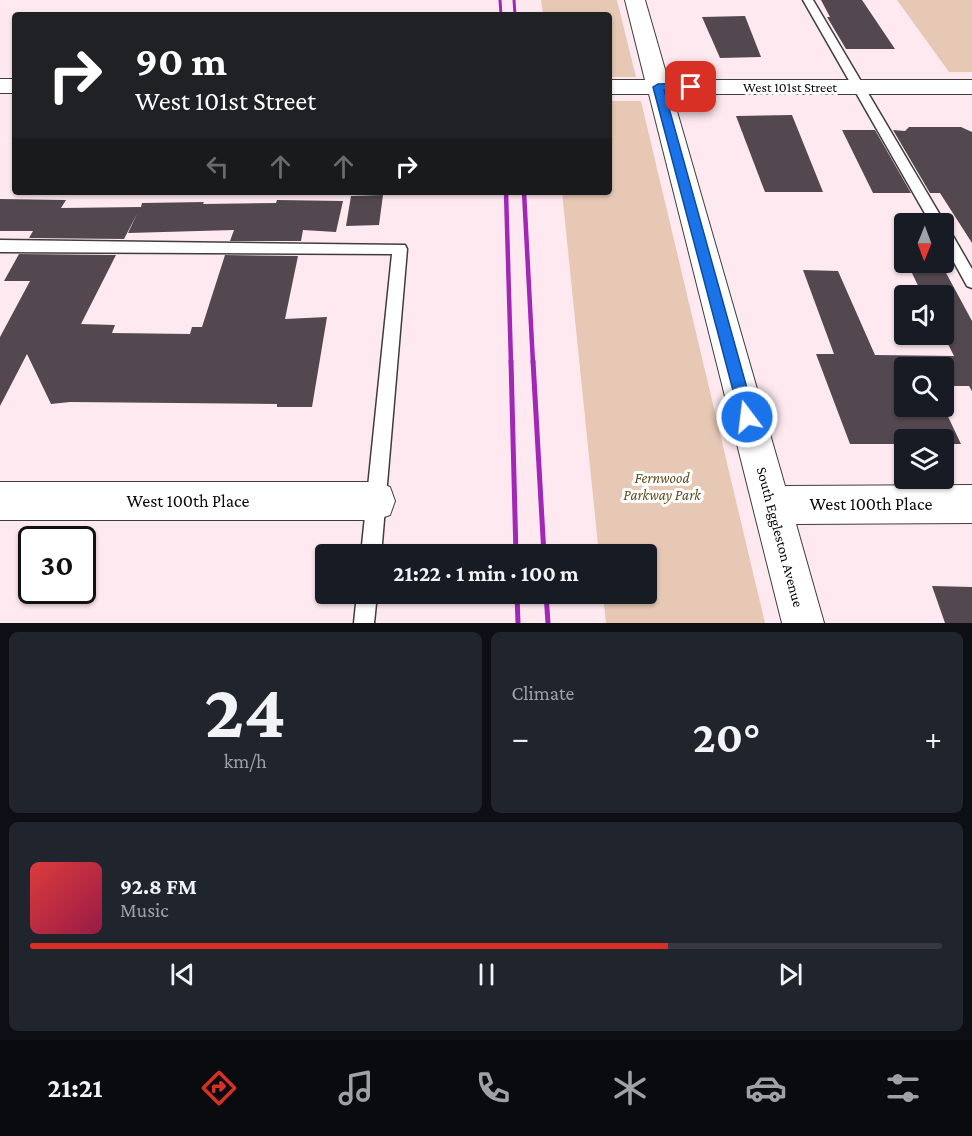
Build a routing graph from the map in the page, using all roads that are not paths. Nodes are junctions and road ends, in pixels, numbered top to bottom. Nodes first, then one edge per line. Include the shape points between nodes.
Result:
1 (635, 0) edge
2 (808, 0) edge
3 (612, 87) edge
4 (658, 87) junction
5 (858, 87) junction
6 (972, 87) edge
7 (932, 213) edge
8 (0, 246) edge
9 (955, 252) joint
10 (972, 252) edge
11 (972, 282) edge
12 (0, 501) edge
13 (376, 501) junction
14 (972, 504) edge
15 (771, 505) junction
16 (372, 544) edge
17 (366, 604) edge
18 (364, 623) edge
19 (803, 623) edge

1 - 4 street, South Eggleston Avenue
2 - 5 lane
3 - 4 street, West 101st Street
4 - 5 street, West 101st Street
4 - 15 street, South Eggleston Avenue
5 - 6 street, West 101st Street
5 - 7 lane
8 - 13 lane via 400,249
9 - 10 lane
9 - 11 lane
12 - 13 street, West 100th Place
13 - 16 lane
14 - 15 street, West 100th Place
15 - 19 street, South Eggleston Avenue
17 - 18 lane

